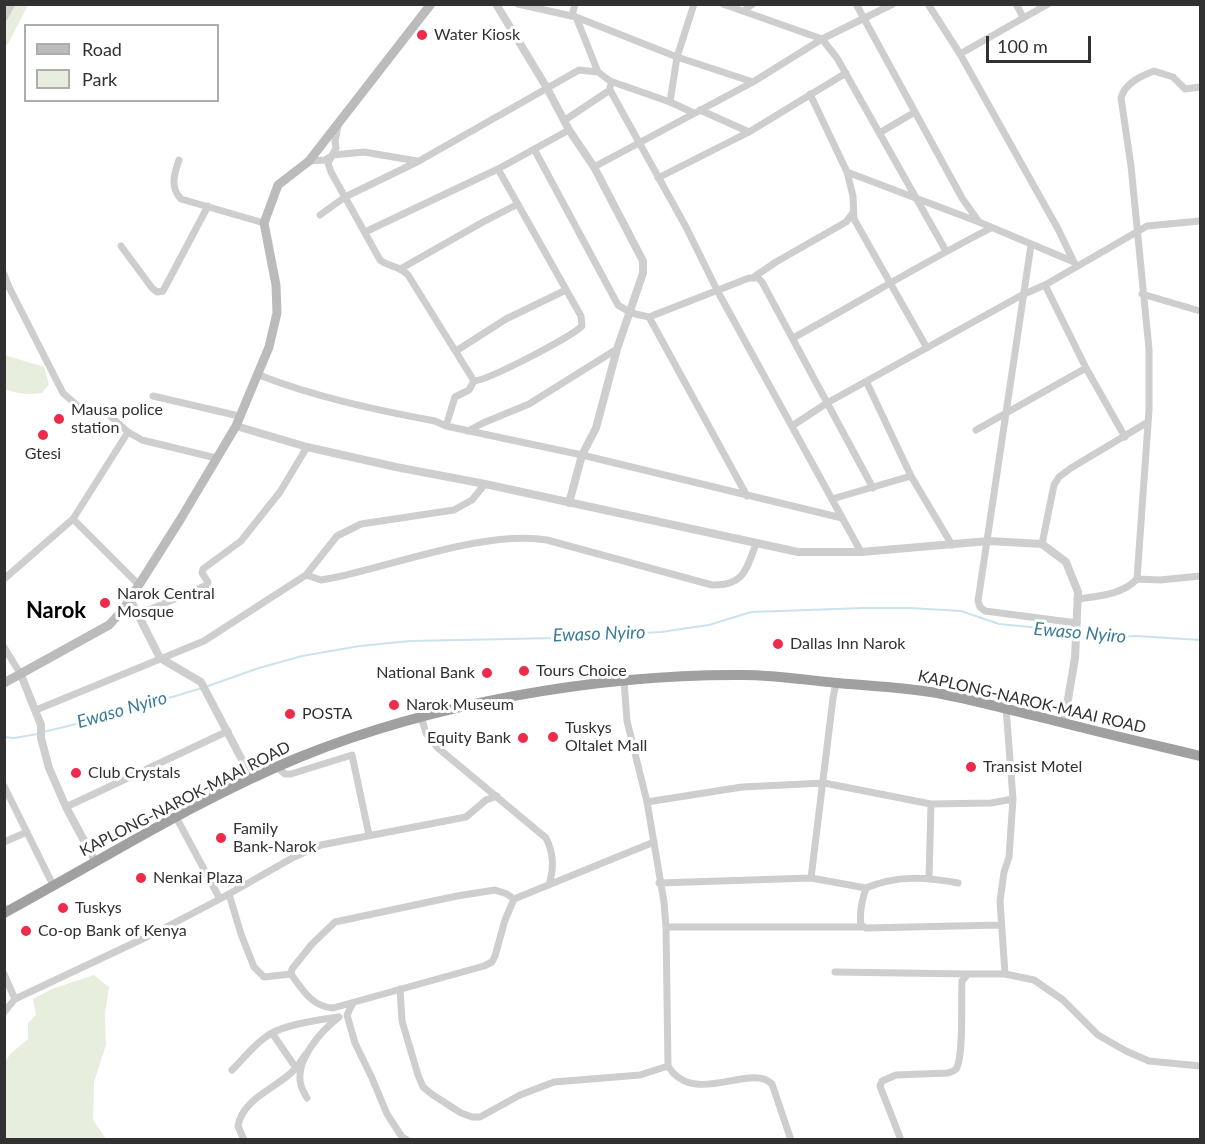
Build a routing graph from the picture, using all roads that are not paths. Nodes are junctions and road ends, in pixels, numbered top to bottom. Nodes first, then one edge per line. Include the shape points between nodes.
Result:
1 (12, 4) edge
2 (431, 4) edge
3 (496, 4) edge
4 (518, 4) edge
5 (575, 4) edge
6 (694, 4) edge
7 (723, 4) edge
8 (753, 4) edge
9 (856, 4) edge
10 (892, 4) edge
11 (928, 4) edge
12 (1016, 4) edge
13 (1048, 4) edge
14 (743, 10) junction
15 (574, 17) junction
16 (1023, 17) junction
17 (4, 18) edge
18 (864, 18) junction
19 (822, 39) junction
20 (960, 54) junction
21 (677, 57) junction
22 (598, 72) junction
23 (846, 73) junction
24 (610, 81) junction
25 (753, 82) junction
26 (1200, 87) edge
27 (547, 88) junction
28 (610, 90) junction
29 (810, 94) junction
30 (670, 102) junction
31 (697, 111) junction
32 (915, 112) junction
33 (341, 118) junction
34 (565, 120) junction
35 (569, 130) junction
36 (749, 132) junction
37 (881, 132) junction
38 (639, 142) junction
39 (534, 149) junction
40 (333, 154) junction
41 (179, 160) dead end
42 (309, 161) junction
43 (418, 161) junction
44 (594, 167) junction
45 (498, 169) junction
46 (847, 172) junction
47 (658, 178) junction
48 (345, 197) junction
49 (917, 200) junction
50 (518, 204) junction
51 (208, 206) junction
52 (855, 211) junction
53 (320, 215) dead end
54 (1200, 221) edge
55 (979, 222) junction
56 (264, 223) junction
57 (991, 228) junction
58 (365, 232) junction
59 (1137, 234) junction
60 (1031, 245) junction
61 (121, 246) dead end
62 (946, 251) junction
63 (1075, 264) junction
64 (402, 268) junction
65 (4, 274) edge
66 (754, 277) junction
67 (890, 285) junction
68 (1045, 285) junction
69 (566, 290) junction
70 (718, 292) junction
71 (1142, 294) junction
72 (1022, 295) junction
73 (1200, 311) edge
74 (631, 313) junction
75 (649, 317) junction
76 (793, 338) junction
77 (927, 348) junction
78 (617, 349) junction
79 (456, 351) junction
80 (1086, 368) junction
81 (259, 375) junction
82 (474, 381) junction
83 (867, 383) junction
84 (153, 396) dead end
85 (827, 404) junction
86 (1006, 414) junction
87 (237, 421) junction
88 (1148, 422) junction
89 (446, 426) junction
90 (792, 426) junction
91 (976, 430) dead end
92 (468, 431) junction
93 (128, 432) junction
94 (1125, 437) junction
95 (307, 447) junction
96 (582, 455) junction
97 (216, 458) junction
98 (911, 476) junction
99 (485, 484) junction
100 (873, 488) junction
101 (747, 496) junction
102 (832, 499) junction
103 (569, 503) junction
104 (843, 518) junction
105 (72, 519) junction
106 (988, 541) junction
107 (756, 544) junction
108 (1041, 544) junction
109 (952, 545) junction
110 (861, 552) junction
111 (306, 575) junction
112 (1200, 576) edge
113 (4, 579) edge
114 (1137, 579) junction
115 (139, 585) junction
116 (1077, 598) junction
117 (130, 599) junction
118 (137, 615) junction
119 (1077, 623) junction
120 (4, 647) edge
121 (160, 658) junction
122 (21, 675) junction
123 (624, 681) junction
124 (4, 683) edge
125 (836, 683) junction
126 (1006, 708) junction
127 (36, 711) junction
128 (422, 717) junction
129 (1064, 723) junction
130 (228, 731) junction
131 (1200, 756) edge
132 (277, 767) junction
133 (252, 779) junction
134 (824, 783) junction
135 (4, 786) edge
136 (497, 796) junction
137 (1013, 799) junction
138 (647, 801) junction
139 (931, 804) junction
140 (66, 807) junction
141 (176, 818) junction
142 (27, 832) junction
143 (369, 835) junction
144 (4, 842) edge
145 (654, 842) junction
146 (95, 861) junction
147 (812, 878) junction
148 (929, 878) junction
149 (659, 883) junction
150 (958, 883) dead end
151 (53, 885) junction
152 (549, 885) junction
153 (866, 888) junction
154 (229, 894) junction
155 (220, 899) junction
156 (514, 899) junction
157 (4, 913) edge
158 (1000, 925) junction
159 (666, 927) junction
160 (863, 927) junction
161 (835, 972) dead end
162 (4, 974) edge
163 (291, 974) junction
164 (968, 974) junction
165 (1005, 974) junction
166 (400, 989) junction
167 (15, 999) junction
168 (353, 1003) junction
169 (4, 1012) edge
170 (347, 1015) junction
171 (338, 1017) junction
172 (272, 1033) junction
173 (306, 1054) junction
174 (668, 1066) junction
175 (1200, 1066) edge
176 (296, 1068) junction
177 (232, 1070) dead end
178 (307, 1098) dead end
179 (244, 1140) edge
180 (407, 1140) edge
181 (791, 1140) edge
182 (902, 1140) edge

1 - 17 street
2 - 33 main road
3 - 27 street
4 - 15 street
5 - 15 street
6 - 21 street
7 - 14 street
8 - 14 street
9 - 18 street
10 - 18 street
11 - 20 street
12 - 16 street
13 - 16 street
14 - 19 street
15 - 21 street
15 - 22 street
16 - 20 street
18 - 19 street
18 - 32 street
19 - 23 street
19 - 25 street
20 - 63 street
21 - 25 street
21 - 30 street
22 - 24 street
22 - 27 street via 579,70
23 - 29 street
23 - 37 street
24 - 28 street
24 - 30 street
25 - 31 street
26 - 59 street via 1185,89 1173,77 1154,71 1123,90
27 - 34 street
27 - 43 street
28 - 34 street
28 - 38 street
29 - 36 street
29 - 46 street
30 - 31 street
31 - 36 street
31 - 38 street
32 - 37 street
32 - 55 street
33 - 40 street
33 - 42 main road
34 - 35 street
35 - 39 street
35 - 44 street
36 - 47 street
37 - 49 street
38 - 44 street
38 - 47 street
39 - 45 street
39 - 74 street via 618,304
40 - 42 street via 325,160
40 - 43 street via 364,152
40 - 48 street via 329,168
41 - 51 street via 173,183 176,194
42 - 56 main road via 278,185
43 - 48 street
44 - 74 street via 643,261
45 - 50 street
45 - 58 street
46 - 49 street
46 - 52 street
47 - 70 street
48 - 53 street
48 - 58 street
49 - 55 street
49 - 62 street
50 - 64 street
50 - 69 street
51 - 56 street
51 - 61 street via 163,291 152,288
52 - 66 street via 846,222
52 - 67 street via 854,219
54 - 59 street via 1155,224
55 - 57 street
56 - 81 main road via 276,285 277,313
57 - 60 street
57 - 62 street
58 - 64 street via 380,260 387,266
59 - 63 street
59 - 71 street
60 - 63 street
60 - 72 street
62 - 67 street
63 - 68 street
64 - 79 street
65 - 93 street via 63,393 80,408 108,414
66 - 70 street
66 - 76 street via 762,282
67 - 76 street
67 - 77 street
68 - 72 street
68 - 80 street
69 - 79 street via 506,319
69 - 82 street via 583,321 581,328
70 - 75 street
70 - 90 street
71 - 73 street
71 - 88 street via 1149,349
72 - 77 street
72 - 86 street
74 - 75 street
74 - 78 street
75 - 101 street
76 - 85 street
77 - 83 street
78 - 92 street via 529,404
78 - 96 street via 596,428
79 - 82 street
80 - 86 street
80 - 94 street
81 - 87 main road
81 - 89 street via 333,399
82 - 89 street via 469,390 455,397
83 - 85 street
83 - 98 street
84 - 87 street
85 - 90 street
85 - 100 street
86 - 91 street
86 - 106 street
87 - 95 street
87 - 97 main road
88 - 94 street
88 - 114 street
89 - 92 street
90 - 102 street
92 - 96 street
93 - 97 street via 142,440
93 - 105 street
94 - 108 street via 1056,481
95 - 99 street
95 - 118 street via 248,533 203,569 207,585
96 - 101 street
96 - 103 street
97 - 115 main road
98 - 100 street
98 - 109 street
99 - 103 street
99 - 111 street via 472,500 454,510 361,524 336,536
100 - 102 street
101 - 104 street
102 - 104 street
103 - 107 street
104 - 110 street
105 - 113 street
105 - 115 street
106 - 108 street
106 - 109 street
106 - 119 street via 980,607 1019,617
107 - 110 street via 798,552
107 - 111 street via 742,576 731,584 720,585 529,537 465,546 337,578 321,580
108 - 116 street via 1066,562
109 - 110 street
111 - 121 street via 204,641
112 - 114 street
114 - 116 street via 1109,594
115 - 117 main road
116 - 119 street
117 - 118 street
117 - 122 main road via 109,625
118 - 121 street
119 - 129 street
120 - 122 street
121 - 127 street
121 - 130 street via 201,682
122 - 124 main road
122 - 127 street
123 - 125 highway, KAPLONG-NAROK-MAAI ROAD via 741,675
123 - 128 highway, KAPLONG-NAROK-MAAI ROAD via 528,693
123 - 138 street via 627,721
125 - 126 highway, KAPLONG-NAROK-MAAI ROAD via 912,689
125 - 134 street
126 - 129 highway, KAPLONG-NAROK-MAAI ROAD
126 - 137 street
127 - 140 street via 49,768
128 - 132 highway, KAPLONG-NAROK-MAAI ROAD via 324,747
128 - 136 street via 431,741
129 - 131 highway, KAPLONG-NAROK-MAAI ROAD
130 - 133 street
130 - 140 street
132 - 133 highway, KAPLONG-NAROK-MAAI ROAD
132 - 143 street via 291,774 352,755
133 - 141 highway, KAPLONG-NAROK-MAAI ROAD
134 - 138 street via 742,787
134 - 139 street
134 - 147 street
135 - 142 street
136 - 143 street via 466,817
136 - 152 street via 546,838 553,860
137 - 139 street
137 - 158 street via 1013,830 1004,872
138 - 145 street
139 - 148 street
140 - 146 street
141 - 146 highway, KAPLONG-NAROK-MAAI ROAD
141 - 155 street
142 - 144 street
142 - 151 street
143 - 154 street via 316,847
145 - 149 street
145 - 152 street
146 - 151 highway, KAPLONG-NAROK-MAAI ROAD
147 - 149 street
147 - 153 street
148 - 150 street
148 - 153 street via 890,880
149 - 159 street
151 - 157 highway, KAPLONG-NAROK-MAAI ROAD
152 - 156 street
153 - 160 street via 860,921
154 - 155 street
154 - 163 street via 254,967 264,977
155 - 167 street
156 - 163 street via 495,890 334,922
156 - 166 street via 492,962
158 - 160 street
158 - 165 street
159 - 160 street
159 - 174 street
161 - 164 street
162 - 167 street
163 - 168 street via 320,1005 333,1008
164 - 165 street
164 - 182 street via 962,981 961,1043 954,1071 896,1075 880,1086
165 - 175 street via 1034,980 1063,1000 1098,1035 1140,1059
166 - 168 street
166 - 174 street via 402,1021 423,1087 472,1117 480,1117 554,1082 640,1075
167 - 169 street
168 - 170 street
170 - 171 street
170 - 180 street via 355,1043 387,1114
171 - 172 street
171 - 173 street
172 - 176 street
172 - 177 street
173 - 176 street
173 - 178 street via 300,1084
174 - 181 street via 678,1079 689,1083 755,1078 769,1081
176 - 179 street via 244,1113 238,1126

